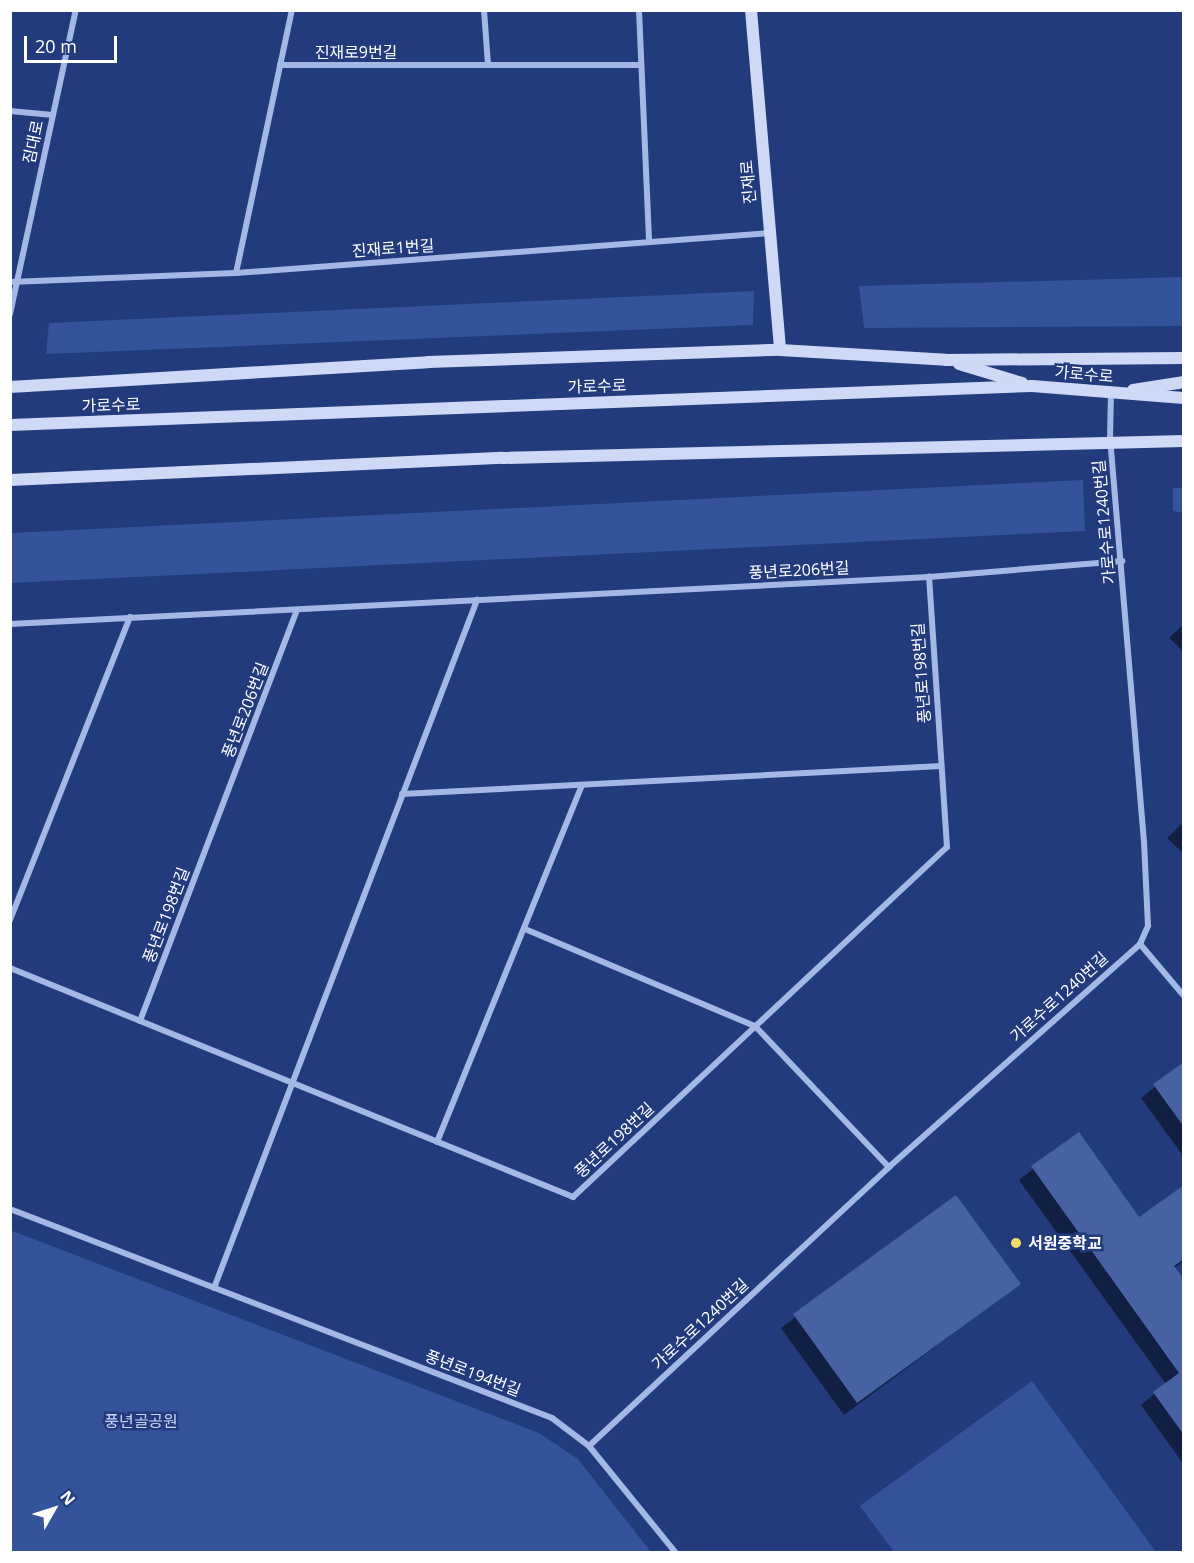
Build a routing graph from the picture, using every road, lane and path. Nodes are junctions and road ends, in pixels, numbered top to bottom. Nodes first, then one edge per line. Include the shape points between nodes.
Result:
1 (76, 10) edge
2 (292, 10) edge
3 (484, 10) edge
4 (639, 10) edge
5 (751, 10) edge
6 (280, 65) junction
7 (488, 65) junction
8 (641, 65) junction
9 (10, 111) edge
10 (53, 115) junction
11 (770, 233) junction
12 (649, 242) junction
13 (236, 273) junction
14 (14, 282) edge
15 (10, 314) edge
16 (780, 350) junction
17 (1184, 358) edge
18 (946, 360) junction
19 (1184, 382) edge
20 (1032, 386) junction
21 (10, 387) edge
22 (1111, 393) junction
23 (1184, 398) edge
24 (10, 425) edge
25 (1110, 439) junction
26 (1184, 441) edge
27 (10, 480) edge
28 (1122, 561) junction
29 (929, 577) junction
30 (477, 600) junction
31 (297, 610) junction
32 (130, 617) junction
33 (10, 624) edge
34 (941, 766) junction
35 (582, 785) junction
36 (402, 795) junction
37 (217, 820) joint
38 (10, 920) edge
39 (525, 929) junction
40 (1140, 944) junction
41 (10, 968) edge
42 (1184, 996) edge
43 (140, 1021) junction
44 (755, 1026) junction
45 (290, 1082) junction
46 (437, 1142) junction
47 (889, 1167) junction
48 (10, 1209) edge
49 (214, 1288) junction
50 (589, 1446) junction
51 (675, 1552) edge

1 - 10 street, 짐대로
2 - 6 street
3 - 7 street
4 - 8 street
5 - 11 main road, 진재로
6 - 7 street, 진재로9번길
6 - 13 street
7 - 8 street, 진재로9번길
8 - 12 street
9 - 10 street
10 - 14 street, 짐대로
11 - 12 street, 진재로1번길
11 - 16 main road, 진재로
12 - 13 street, 진재로1번길
13 - 14 street, 진재로1번길
14 - 15 street, 짐대로
16 - 18 main road, 가로수로
16 - 21 main road, 가로수로 via 428,362
17 - 18 main road
18 - 20 main road
19 - 22 main road
20 - 22 main road, 가로수로
20 - 24 main road, 가로수로
22 - 23 main road, 가로수로
22 - 25 street, 가로수로1240번길
25 - 26 main road
25 - 27 main road via 921,451 503,458
25 - 28 street, 가로수로1240번길
28 - 29 street, 풍년로206번길
28 - 40 street, 가로수로1240번길 via 1148,926
29 - 30 street, 풍년로206번길
29 - 34 street, 풍년로198번길
30 - 31 street, 풍년로206번길
30 - 36 street
31 - 32 street, 풍년로206번길
31 - 37 street, 풍년로206번길
32 - 33 street, 풍년로206번길
32 - 38 street
34 - 35 street
34 - 44 street, 풍년로198번길 via 946,847
35 - 36 street
35 - 39 street
36 - 45 street
37 - 43 street, 풍년로198번길
39 - 44 street
39 - 46 street
40 - 42 street
40 - 47 street, 가로수로1240번길
41 - 43 street, 풍년로198번길
43 - 45 street, 풍년로198번길
44 - 46 street, 풍년로198번길 via 573,1197
44 - 47 street
45 - 46 street, 풍년로198번길
45 - 49 street
47 - 50 street, 가로수로1240번길
48 - 49 street, 풍년로194번길
49 - 50 street, 풍년로194번길 via 552,1418
50 - 51 street, 풍년로194번길

